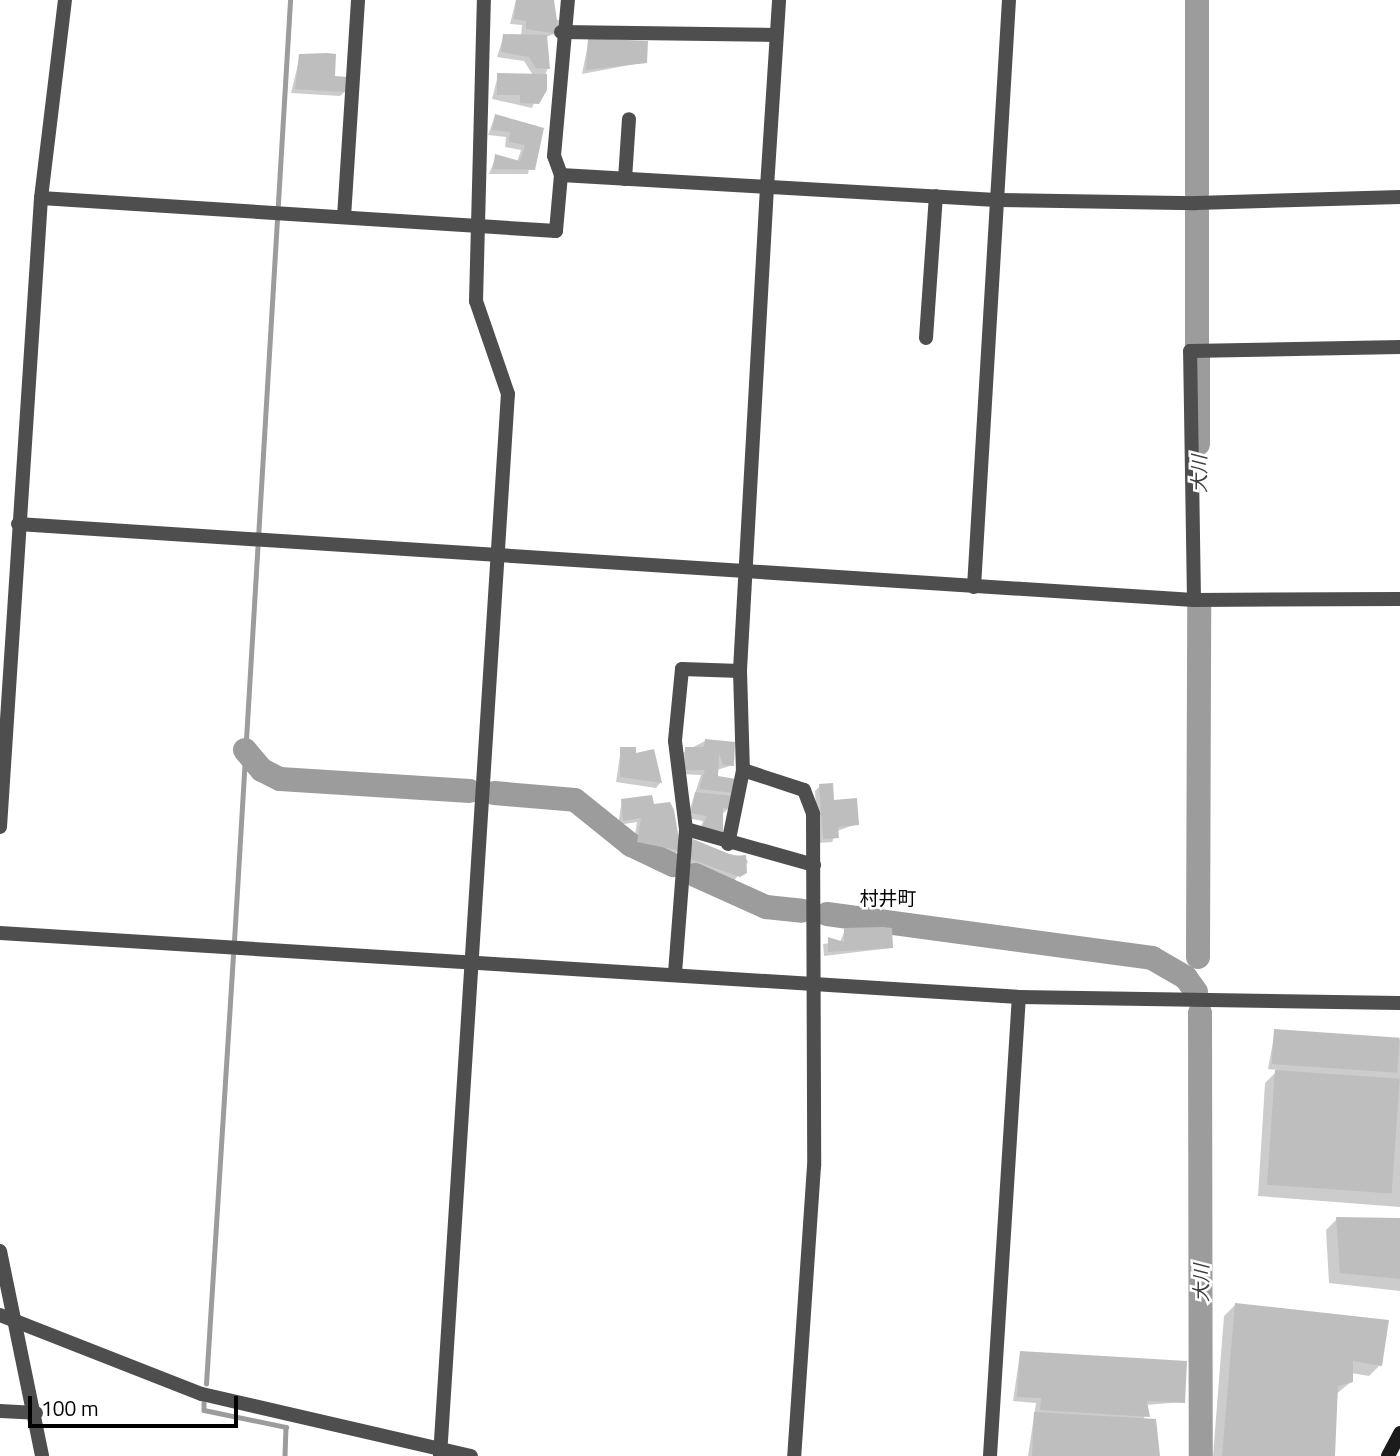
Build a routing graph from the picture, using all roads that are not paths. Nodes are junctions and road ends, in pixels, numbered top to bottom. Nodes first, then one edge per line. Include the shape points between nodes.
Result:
1 (65, 0) edge
2 (358, 0) edge
3 (484, 0) edge
4 (568, 0) edge
5 (779, 0) edge
6 (1009, 0) edge
7 (561, 32) junction
8 (776, 35) junction
9 (629, 119) dead end
10 (561, 175) junction
11 (625, 179) junction
12 (767, 187) junction
13 (936, 196) junction
14 (1400, 197) edge
15 (41, 198) junction
16 (996, 200) junction
17 (344, 217) junction
18 (475, 224) junction
19 (926, 338) dead end
20 (1400, 347) edge
21 (18, 524) junction
22 (496, 559) junction
23 (749, 572) junction
24 (974, 587) junction
25 (1400, 599) edge
26 (1194, 600) junction
27 (740, 671) junction
28 (743, 770) junction
29 (0, 827) edge
30 (686, 829) junction
31 (728, 844) junction
32 (814, 865) junction
33 (0, 933) edge
34 (471, 962) junction
35 (675, 973) junction
36 (814, 981) junction
37 (1019, 997) junction
38 (1400, 1003) edge
39 (0, 1251) edge
40 (0, 1315) edge
41 (15, 1321) junction
42 (0, 1411) edge
43 (36, 1413) junction
44 (1400, 1433) edge
45 (440, 1452) edge
46 (42, 1456) edge
47 (471, 1456) edge
48 (794, 1456) edge
49 (990, 1456) edge
50 (1388, 1456) edge

1 - 15 street
2 - 17 street
3 - 18 street
4 - 7 street
5 - 8 street
6 - 16 street
7 - 8 street
7 - 10 street via 554,156
8 - 12 street
9 - 11 street
10 - 11 street
10 - 18 street via 556,231
11 - 12 street
12 - 13 street
12 - 23 street
13 - 16 street
13 - 19 street
14 - 16 street via 1196,204
15 - 17 street
15 - 21 street
16 - 24 street
17 - 18 street
18 - 22 street via 476,301 508,394
20 - 26 street via 1190,351
21 - 22 street
21 - 29 street
22 - 23 street
22 - 34 street
23 - 24 street
23 - 27 street
24 - 26 street
25 - 26 street
27 - 28 street
27 - 30 street via 682,669 675,741
28 - 31 street
28 - 32 street via 804,790 813,814
30 - 31 street
30 - 35 street
31 - 32 street
32 - 36 street
33 - 34 street
34 - 35 street
34 - 45 street
35 - 36 street
36 - 37 street
36 - 48 street via 814,1166
37 - 38 street
37 - 49 street
39 - 41 street
40 - 41 street
41 - 43 street
41 - 45 street via 202,1394
42 - 43 street
43 - 46 street
44 - 50 main road
45 - 47 street

